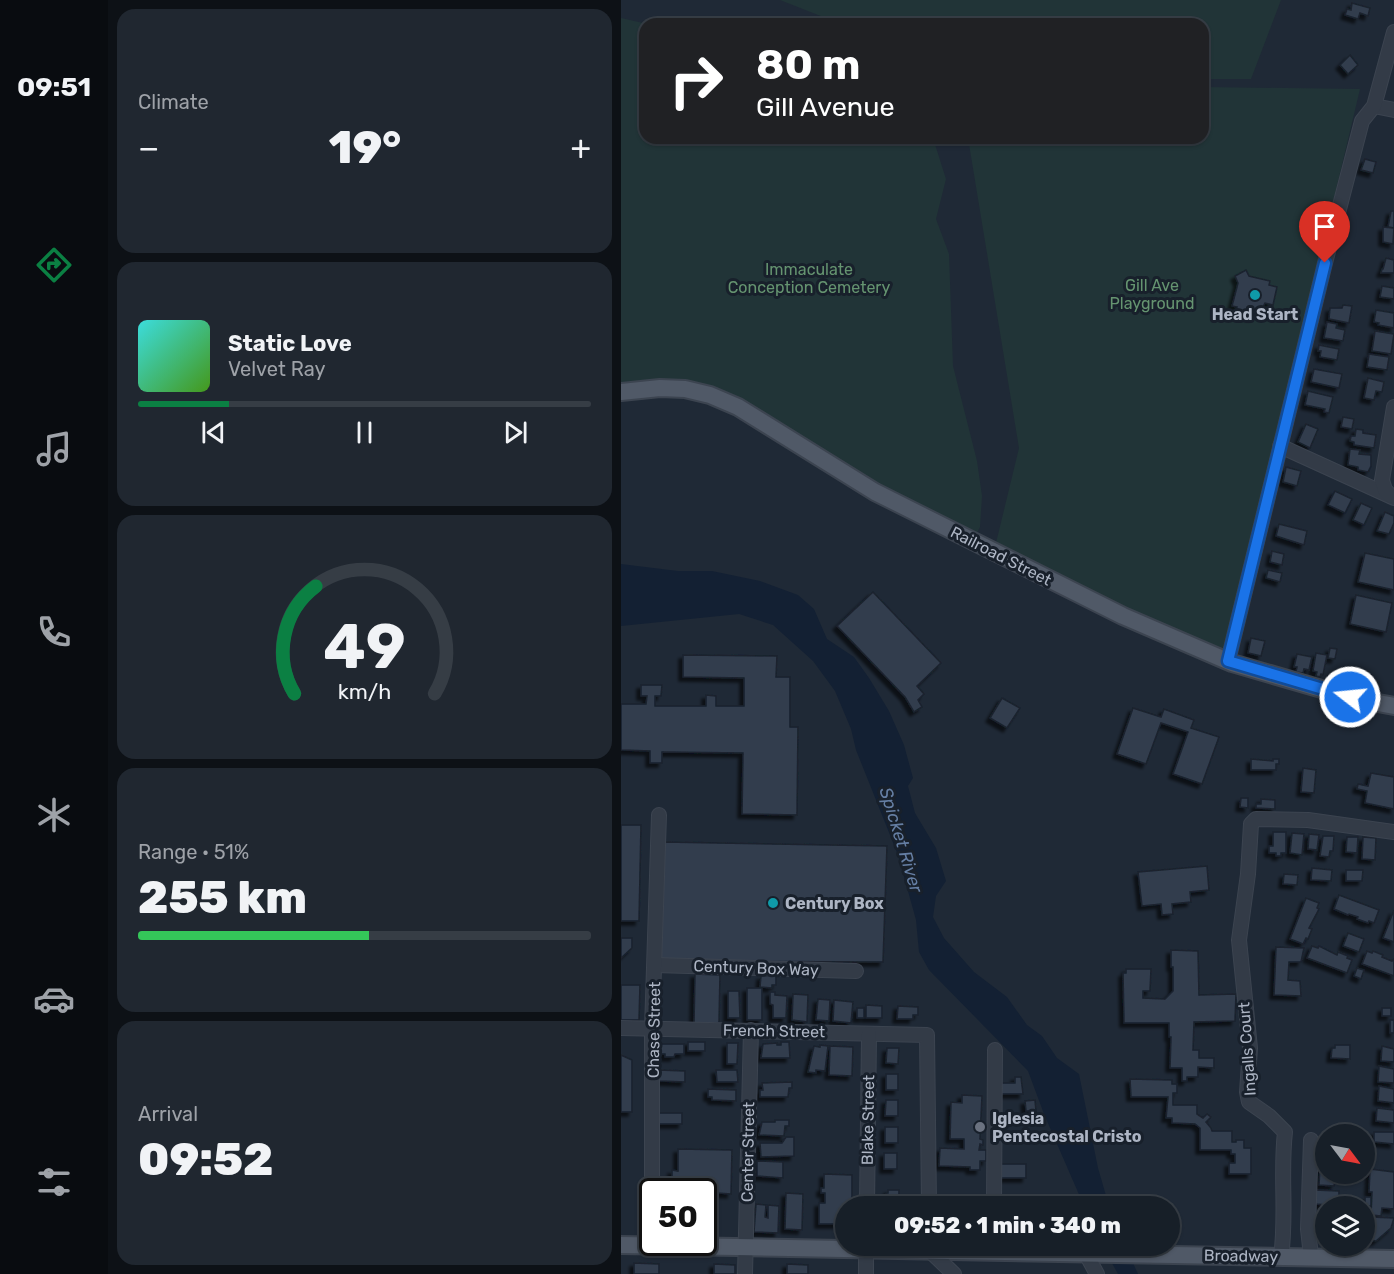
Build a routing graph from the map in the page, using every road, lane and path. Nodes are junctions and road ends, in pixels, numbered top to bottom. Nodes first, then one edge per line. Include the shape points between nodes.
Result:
1 (1394, 32) edge
2 (1374, 106) junction
3 (1394, 110) edge
4 (621, 392) edge
5 (1394, 407) edge
6 (1280, 447) junction
7 (1392, 497) edge
8 (1228, 661) junction
9 (1394, 706) edge
10 (659, 815) dead end
11 (1394, 832) edge
12 (655, 964) junction
13 (857, 971) dead end
14 (621, 1029) edge
15 (652, 1029) junction
16 (751, 1030) junction
17 (869, 1034) junction
18 (995, 1050) dead end
19 (1311, 1140) dead end
20 (652, 1178) edge
21 (867, 1196) edge
22 (929, 1196) edge
23 (994, 1196) edge
24 (621, 1245) edge
25 (639, 1246) edge
26 (717, 1247) edge
27 (746, 1247) junction
28 (835, 1247) edge
29 (1180, 1255) edge
30 (866, 1256) edge
31 (937, 1256) edge
32 (1092, 1256) edge
33 (1311, 1256) junction
34 (1281, 1257) junction
35 (1394, 1259) edge
36 (745, 1274) edge
37 (866, 1274) edge
38 (954, 1274) edge
39 (1097, 1274) edge

1 - 2 street
2 - 3 street
2 - 6 street via 1362,121
4 - 8 main road, Railroad Street via 685,389 738,406 875,492 1123,616
5 - 7 street via 1383,480
6 - 7 street
6 - 8 street
8 - 9 main road, Railroad Street via 1356,699
10 - 12 street, Chase Street
11 - 34 street, Ingalls Court via 1308,820 1256,819 1251,824 1239,940 1250,1048 1247,1092 1249,1102 1285,1132 1285,1232
12 - 13 street, Century Box Way
12 - 15 street, Chase Street
14 - 15 street, French Street
15 - 16 street, French Street
15 - 20 street, Chase Street
16 - 17 street, French Street
16 - 27 street, Center Street
17 - 21 street, Blake Street
17 - 22 street, French Street via 927,1035
18 - 23 street
19 - 33 street
24 - 25 main road, Broadway
26 - 27 main road, Broadway
27 - 28 main road, Broadway
27 - 36 street, Center Street
29 - 34 main road, Broadway
30 - 37 street
31 - 38 street
32 - 39 street
33 - 34 main road, Broadway
33 - 35 main road, Broadway

